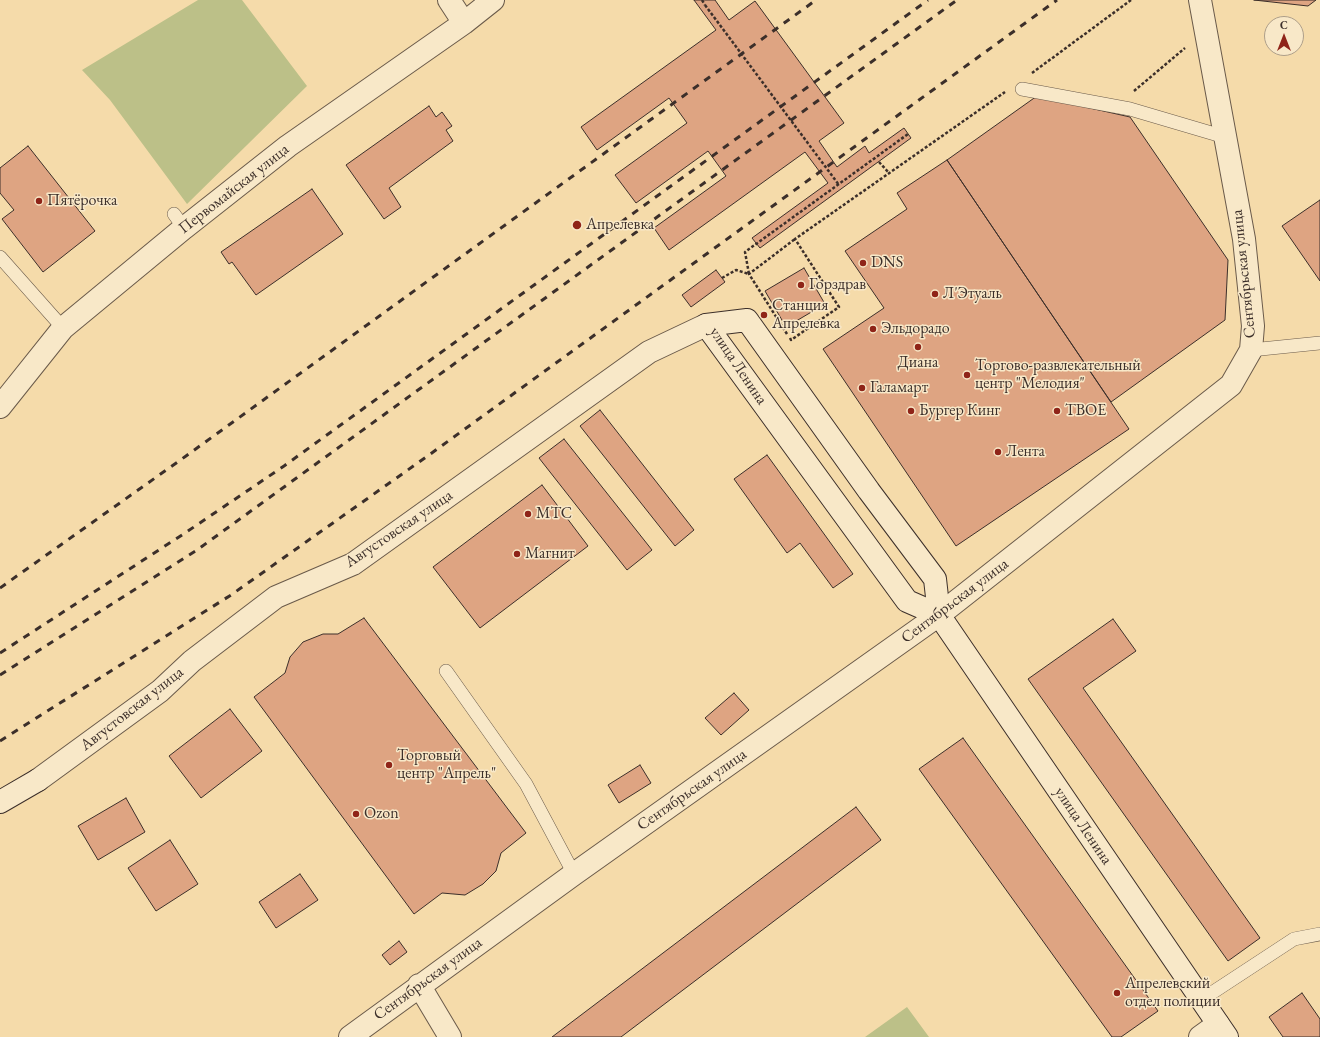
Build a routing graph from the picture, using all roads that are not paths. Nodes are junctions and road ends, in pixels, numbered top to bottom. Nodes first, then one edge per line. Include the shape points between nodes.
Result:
1 (450, 0) edge
2 (494, 0) edge
3 (1200, 0) edge
4 (464, 23) junction
5 (1022, 89) dead end
6 (1225, 137) junction
7 (0, 257) edge
8 (706, 325) junction
9 (63, 328) junction
10 (1320, 343) edge
11 (1251, 350) junction
12 (0, 407) edge
13 (939, 615) junction
14 (446, 671) dead end
15 (0, 802) edge
16 (574, 874) junction
17 (1320, 934) edge
18 (419, 985) junction
19 (1201, 1000) junction
20 (1222, 1030) edge
21 (350, 1037) edge
22 (450, 1037) edge
23 (1200, 1037) edge

1 - 4 street
2 - 4 street, Первомайская улица
3 - 6 street, Сентябрьская улица
4 - 9 street, Первомайская улица via 179,221
5 - 6 lane via 1130,109
6 - 11 street, Сентябрьская улица via 1244,239 1252,326
7 - 9 lane
8 - 13 street, улица Ленина via 907,601
8 - 13 street, улица Ленина via 747,320 935,579
8 - 15 street, Августовская улица via 649,352 353,564 276,597 192,661 160,691 38,780
9 - 12 street, Первомайская улица
10 - 11 lane
11 - 13 street, Сентябрьская улица via 1231,386
13 - 16 street, Сентябрьская улица
13 - 19 street, улица Ленина
14 - 16 lane via 526,784
16 - 18 street, Сентябрьская улица
17 - 19 lane via 1294,938
18 - 21 street, Сентябрьская улица
18 - 22 street
19 - 20 street, улица Ленина
20 - 23 street

